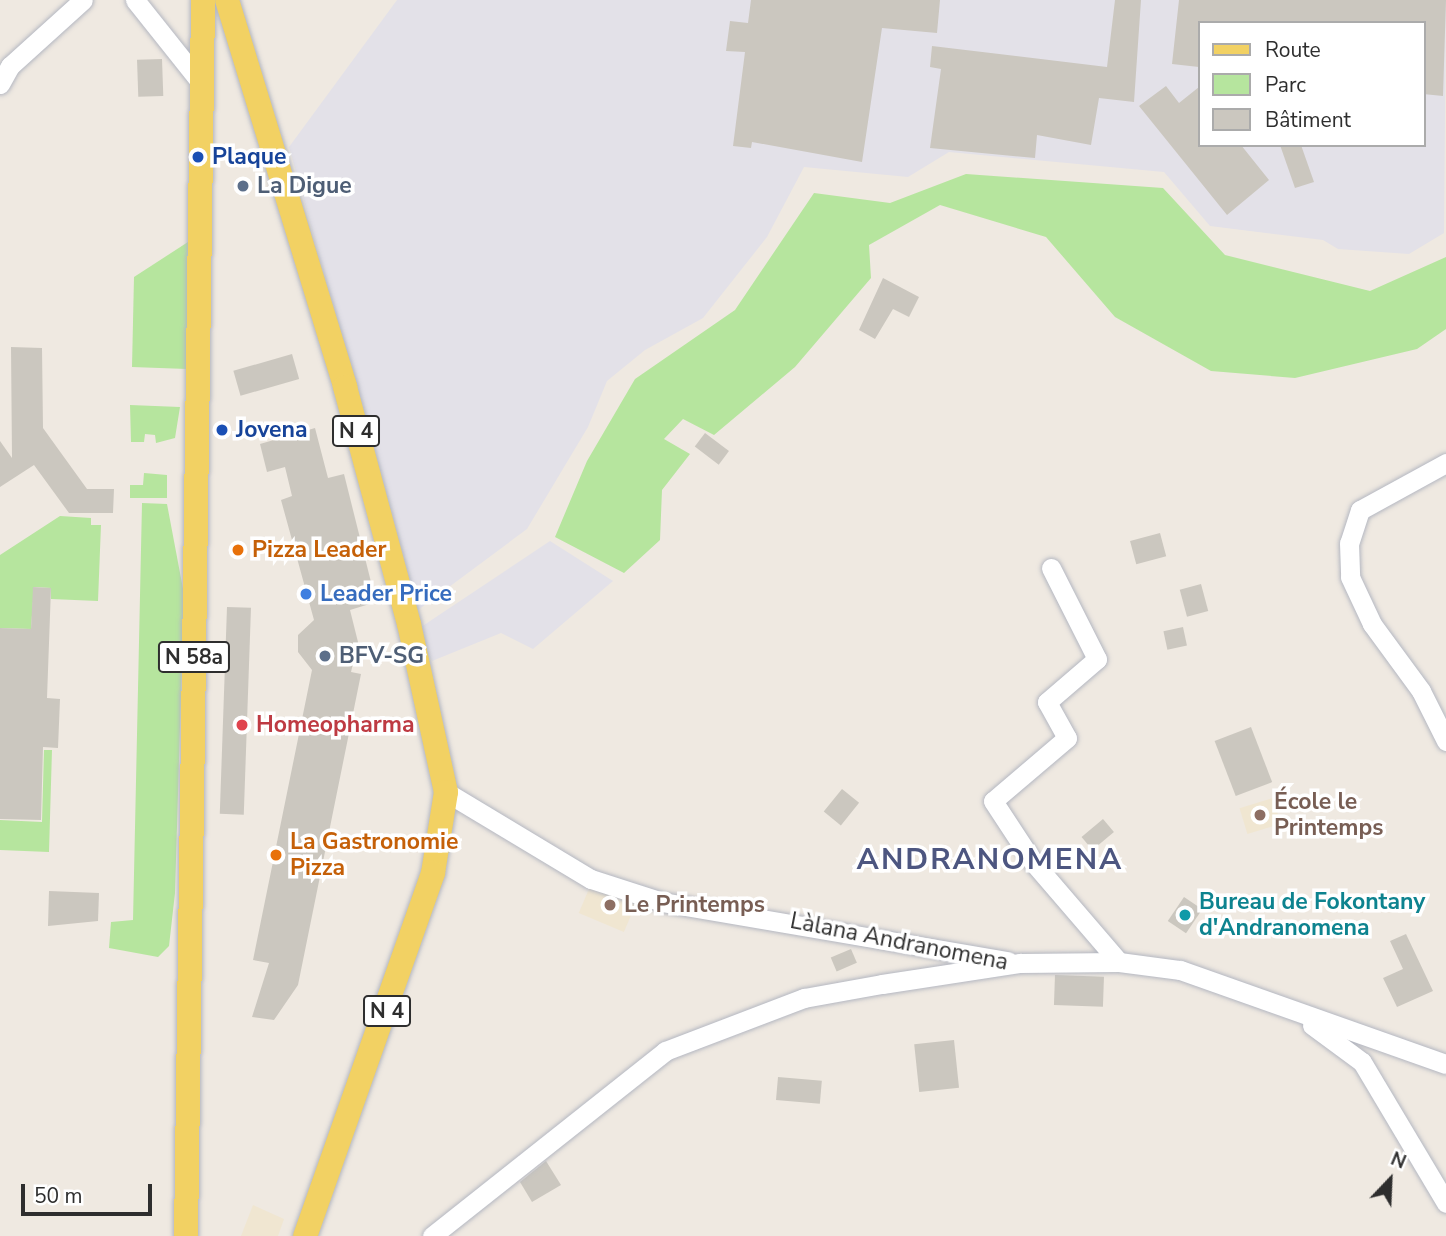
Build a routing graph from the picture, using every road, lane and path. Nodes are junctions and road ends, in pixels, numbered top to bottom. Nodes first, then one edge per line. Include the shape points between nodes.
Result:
1 (83, 0) edge
2 (135, 0) edge
3 (189, 0) edge
4 (203, 0) edge
5 (228, 0) edge
6 (239, 0) edge
7 (197, 78) junction
8 (0, 84) edge
9 (260, 108) junction
10 (1446, 463) edge
11 (1051, 568) dead end
12 (1446, 740) edge
13 (446, 792) junction
14 (1119, 962) junction
15 (1020, 963) junction
16 (1260, 994) junction
17 (1446, 1064) edge
18 (1446, 1203) edge
19 (186, 1236) edge
20 (305, 1236) edge
21 (432, 1236) edge

1 - 8 street via 10,66
2 - 7 street
3 - 7 main road, N 58a
4 - 7 main road, N 58a
5 - 9 main road, N 4
6 - 9 main road, N 4
7 - 19 main road, N 58a
9 - 13 main road, N 4 via 410,624
10 - 12 street via 1360,510 1349,543 1350,577 1372,624 1421,691
11 - 14 street via 1097,659 1047,702 1067,738 993,801 1033,862
13 - 15 street, Làlana Andranomena via 591,879 662,902
13 - 20 main road, N 4 via 433,873
14 - 15 street
14 - 16 street via 1180,970
15 - 21 street, Làlana Andranomena via 804,998 665,1051
16 - 17 street
16 - 18 street via 1346,1045 1362,1062

